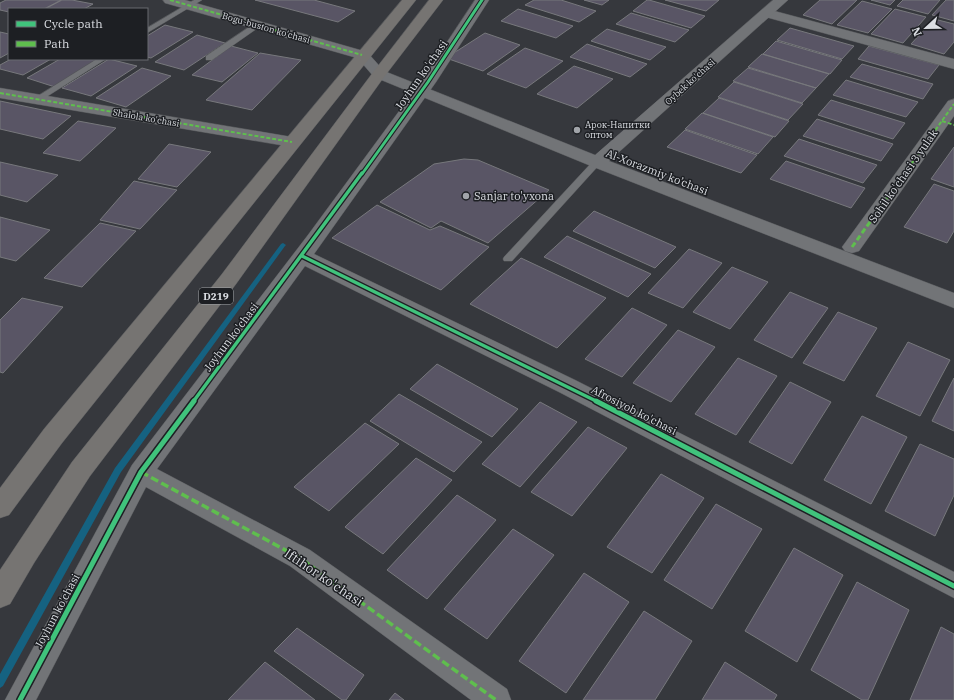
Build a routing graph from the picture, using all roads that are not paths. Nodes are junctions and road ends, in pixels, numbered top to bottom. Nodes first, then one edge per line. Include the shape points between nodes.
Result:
1 (170, 0) edge
2 (408, 0) edge
3 (436, 0) edge
4 (482, 0) edge
5 (781, 0) edge
6 (194, 3) edge
7 (767, 13) junction
8 (258, 25) junction
9 (148, 30) edge
10 (362, 56) junction
11 (209, 58) dead end
12 (100, 60) edge
13 (954, 64) edge
14 (382, 69) junction
15 (424, 86) junction
16 (0, 93) edge
17 (37, 99) junction
18 (954, 104) edge
19 (948, 123) edge
20 (292, 142) junction
21 (603, 158) junction
22 (852, 247) junction
23 (302, 256) junction
24 (508, 259) dead end
25 (954, 286) edge
26 (954, 301) edge
27 (141, 472) junction
28 (0, 507) edge
29 (954, 586) edge
30 (0, 595) edge
31 (20, 700) edge
32 (496, 700) edge

1 - 6 street, Bogu-buston ko'chasi
2 - 10 main road
3 - 14 main road, D219
4 - 15 street, Joyhun ko'chasi
5 - 7 street, Oybek ko'chasi
6 - 8 street, Bogu-buston ko'chasi
6 - 9 lane
7 - 13 street
7 - 21 street, Oybek ko'chasi
8 - 10 street, Bogu-buston ko'chasi
8 - 11 lane
10 - 14 street, Al-Xorazmiy ko’chasi
10 - 20 main road
12 - 17 lane
14 - 15 street, Al-Xorazmiy ko’chasi
14 - 30 main road, D219 via 229,279 81,469
15 - 21 street, Al-Xorazmiy ko’chasi
15 - 23 street, Joyhun ko'chasi
16 - 17 street, Shalola ko'chasi
17 - 20 street, Shalola ko'chasi
18 - 19 street, Sohil ko'chasi 3 yulak
19 - 22 street, Sohil ko'chasi 3 yulak
20 - 28 main road via 53,436
21 - 22 street, Al-Xorazmiy ko’chasi
21 - 24 lane
21 - 26 street, Al-Xorazmiy ko’chasi
22 - 25 street, Al-Xorazmiy ko’chasi
23 - 27 street, Joyhun ko'chasi
23 - 29 street, Afrosiyob ko'chasi via 567,386
27 - 31 street, Joyhun ko'chasi
27 - 32 street, Iftihor ko'chasi via 300,558

